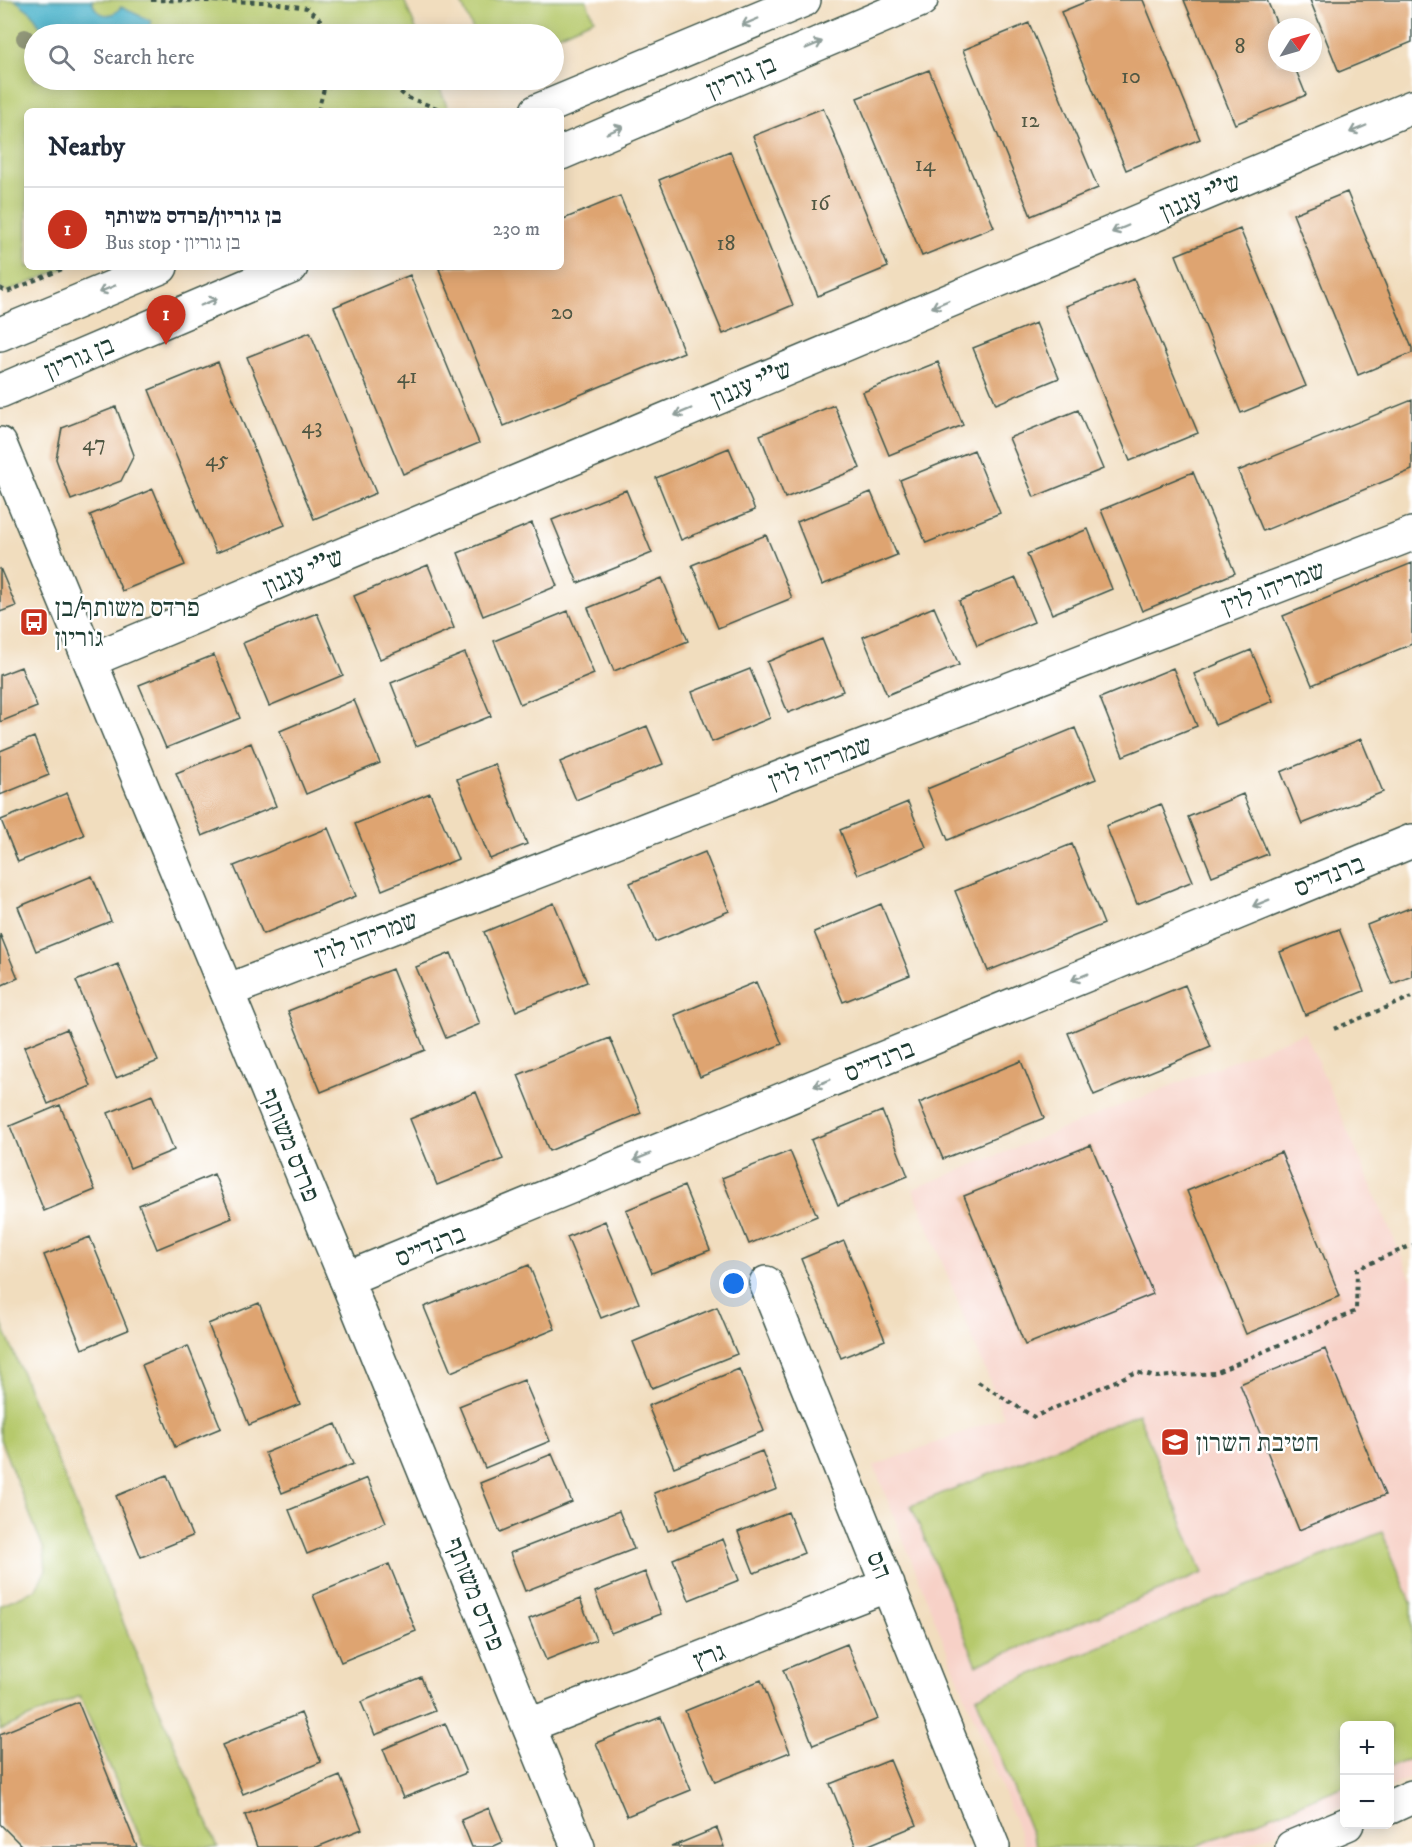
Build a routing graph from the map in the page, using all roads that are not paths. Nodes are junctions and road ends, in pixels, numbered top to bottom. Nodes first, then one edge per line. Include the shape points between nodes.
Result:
1 (804, 0) edge
2 (921, 0) edge
3 (1412, 107) edge
4 (544, 108) edge
5 (564, 152) edge
6 (154, 270) edge
7 (284, 270) edge
8 (0, 334) edge
9 (0, 391) edge
10 (0, 444) edge
11 (1412, 534) edge
12 (91, 660) junction
13 (1412, 841) edge
14 (227, 991) junction
15 (346, 1279) junction
16 (766, 1283) dead end
17 (888, 1585) junction
18 (530, 1725) junction
19 (1412, 1797) edge
20 (1394, 1805) edge
21 (1340, 1827) edge
22 (578, 1847) edge
23 (993, 1847) edge
24 (1292, 1847) edge

1 -> 4 street, בן גוריון
5 -> 2 street, בן גוריון
3 -> 12 street, ש''י עגנון
6 -> 8 street, בן גוריון
9 -> 7 street, בן גוריון
10 - 12 street, פרדס משותף
11 - 14 street, שמריהו לוין
12 - 14 street, פרדס משותף
13 -> 15 street, ברנדייס
14 - 15 street, פרדס משותף
15 - 18 street, פרדס משותף
16 - 17 street, הס
17 - 18 street, גרץ
17 - 23 street, הס
18 - 22 street, פרדס משותף
19 - 20 street
21 - 24 street

